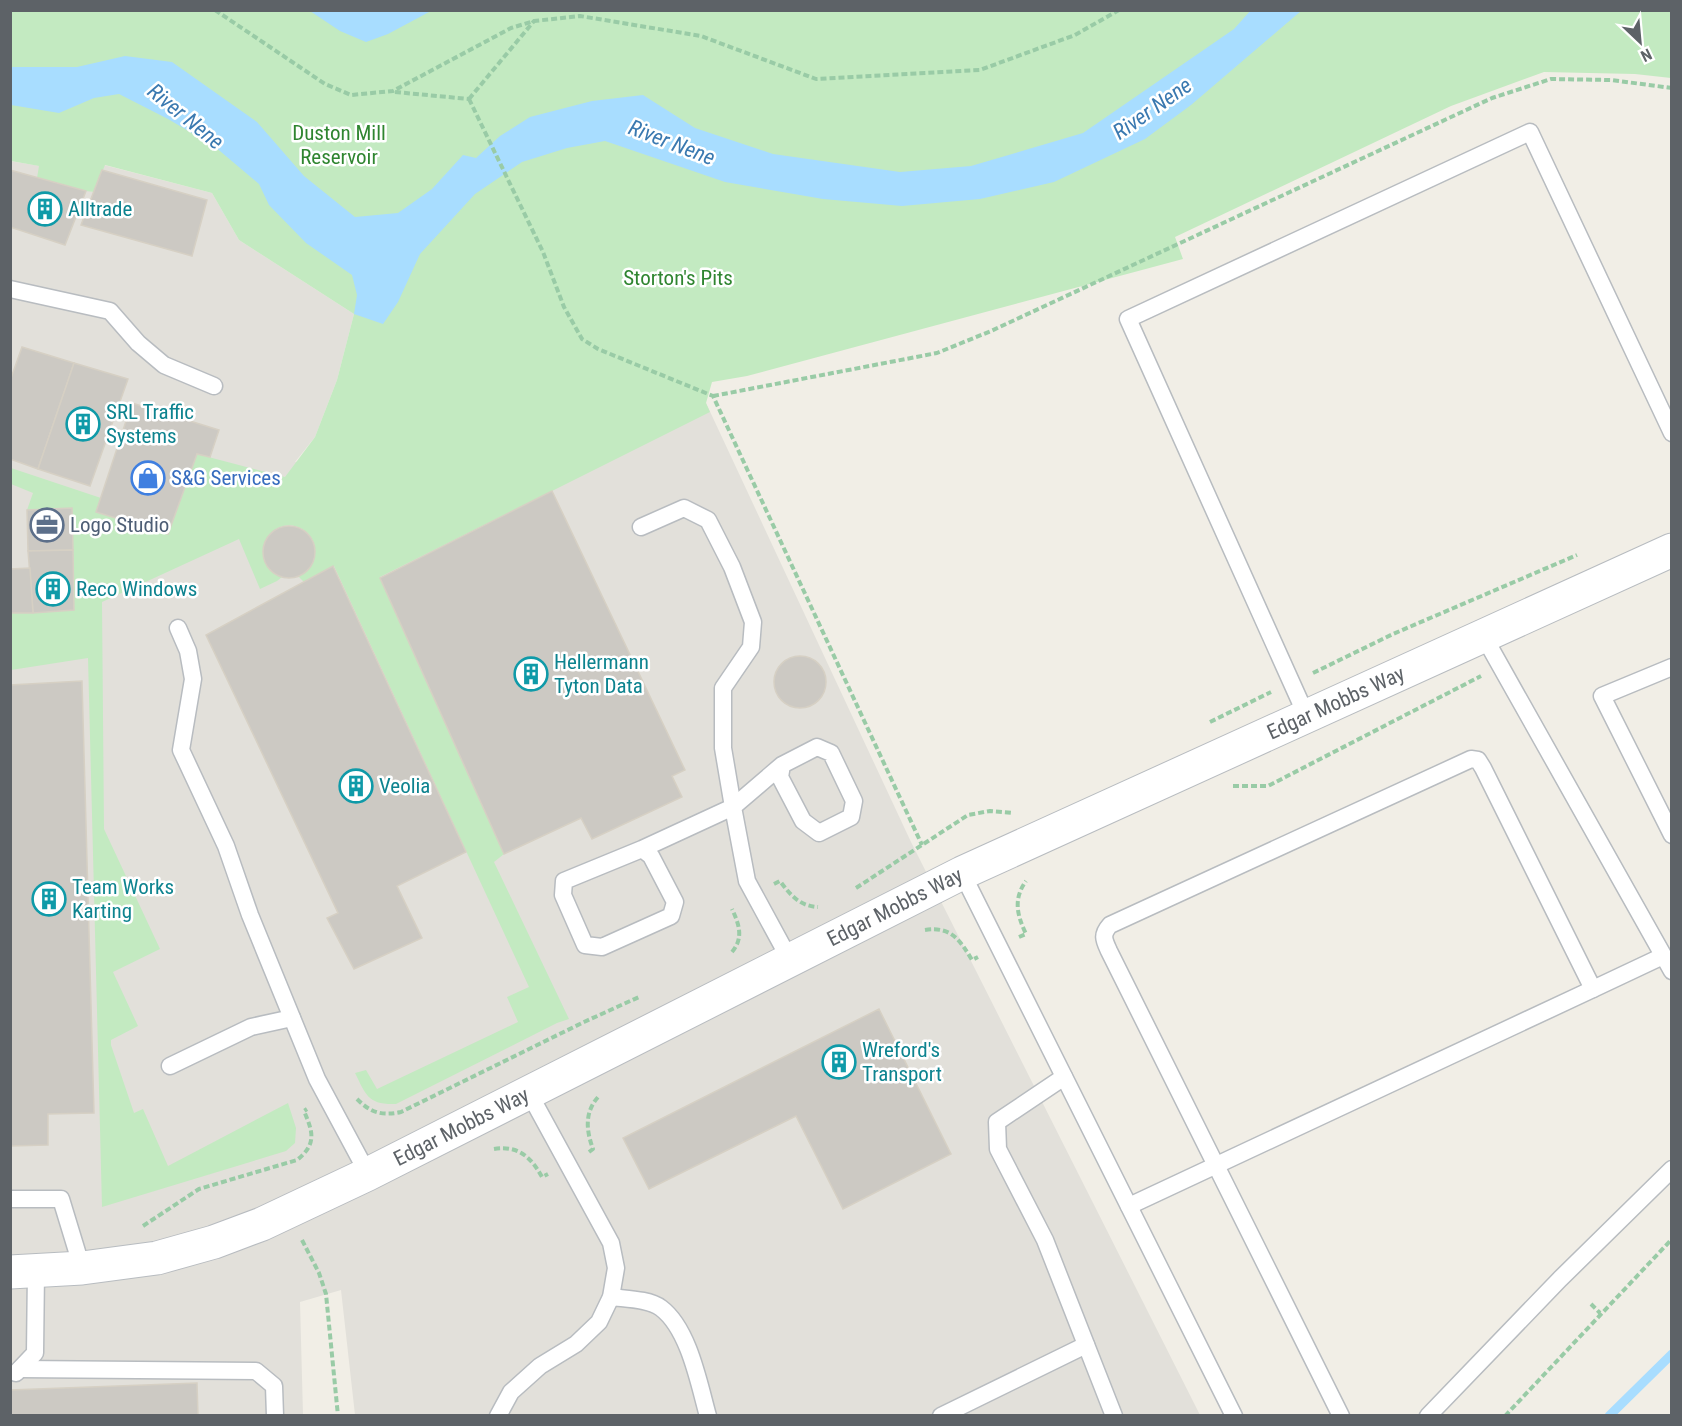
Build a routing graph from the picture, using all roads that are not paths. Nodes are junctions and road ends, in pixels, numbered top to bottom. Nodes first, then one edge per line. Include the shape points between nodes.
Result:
1 (10, 289) edge
2 (214, 386) dead end
3 (1671, 433) edge
4 (641, 527) dead end
5 (1671, 550) edge
6 (178, 628) dead end
7 (1483, 635) junction
8 (1671, 667) edge
9 (1307, 717) junction
10 (782, 765) junction
11 (733, 807) junction
12 (1671, 836) edge
13 (642, 849) junction
14 (962, 873) junction
15 (1663, 956) junction
16 (790, 960) junction
17 (1671, 971) edge
18 (1593, 989) junction
19 (292, 1018) junction
20 (170, 1066) dead end
21 (1064, 1077) junction
22 (530, 1093) junction
23 (1215, 1166) junction
24 (1671, 1169) edge
25 (368, 1174) junction
26 (10, 1199) edge
27 (1129, 1206) junction
28 (82, 1268) junction
29 (23, 1271) edge
30 (611, 1297) junction
31 (1086, 1345) junction
32 (15, 1372) edge
33 (274, 1416) edge
34 (498, 1416) edge
35 (708, 1416) edge
36 (941, 1416) edge
37 (1114, 1416) edge
38 (1234, 1416) edge
39 (1341, 1416) edge
40 (1428, 1416) edge

1 - 2 lane via 110,311 164,365
3 - 9 lane via 1530,132 1128,319
4 - 11 lane via 684,508 708,520 753,622 751,647 723,688 723,748
5 - 7 street, Edgar Mobbs Way
6 - 19 lane via 188,651 193,679 181,750 226,846
7 - 9 street, Edgar Mobbs Way
7 - 15 lane
8 - 12 lane via 1602,696
9 - 14 street, Edgar Mobbs Way
10 - 10 lane via 817,747 831,753 854,801 851,817 819,833 803,821 780,777
10 - 11 lane
11 - 13 lane
11 - 16 lane via 747,881
13 - 13 lane via 651,856 675,902 670,916 602,947 585,945 563,894 564,881
14 - 16 street, Edgar Mobbs Way
14 - 21 lane
15 - 17 lane
15 - 18 lane
16 - 22 street, Edgar Mobbs Way
18 - 23 lane
18 - 23 lane via 1478,760 1471,759 1163,900 1110,925 1103,939
19 - 20 lane via 251,1027
19 - 25 lane via 324,1093
21 - 27 lane
21 - 31 lane via 997,1122 998,1149 1045,1240
22 - 25 street, Edgar Mobbs Way
22 - 30 lane via 611,1243 616,1268
23 - 27 lane
23 - 39 lane
24 - 40 lane
25 - 28 street, Edgar Mobbs Way via 288,1213 214,1242 157,1258
26 - 28 lane via 61,1198
27 - 38 lane
28 - 29 street, Edgar Mobbs Way
29 - 32 lane via 35,1353
30 - 34 lane via 599,1322 511,1392
30 - 35 lane via 661,1308 679,1329
31 - 36 lane
31 - 37 lane
32 - 33 lane via 256,1371 274,1386

